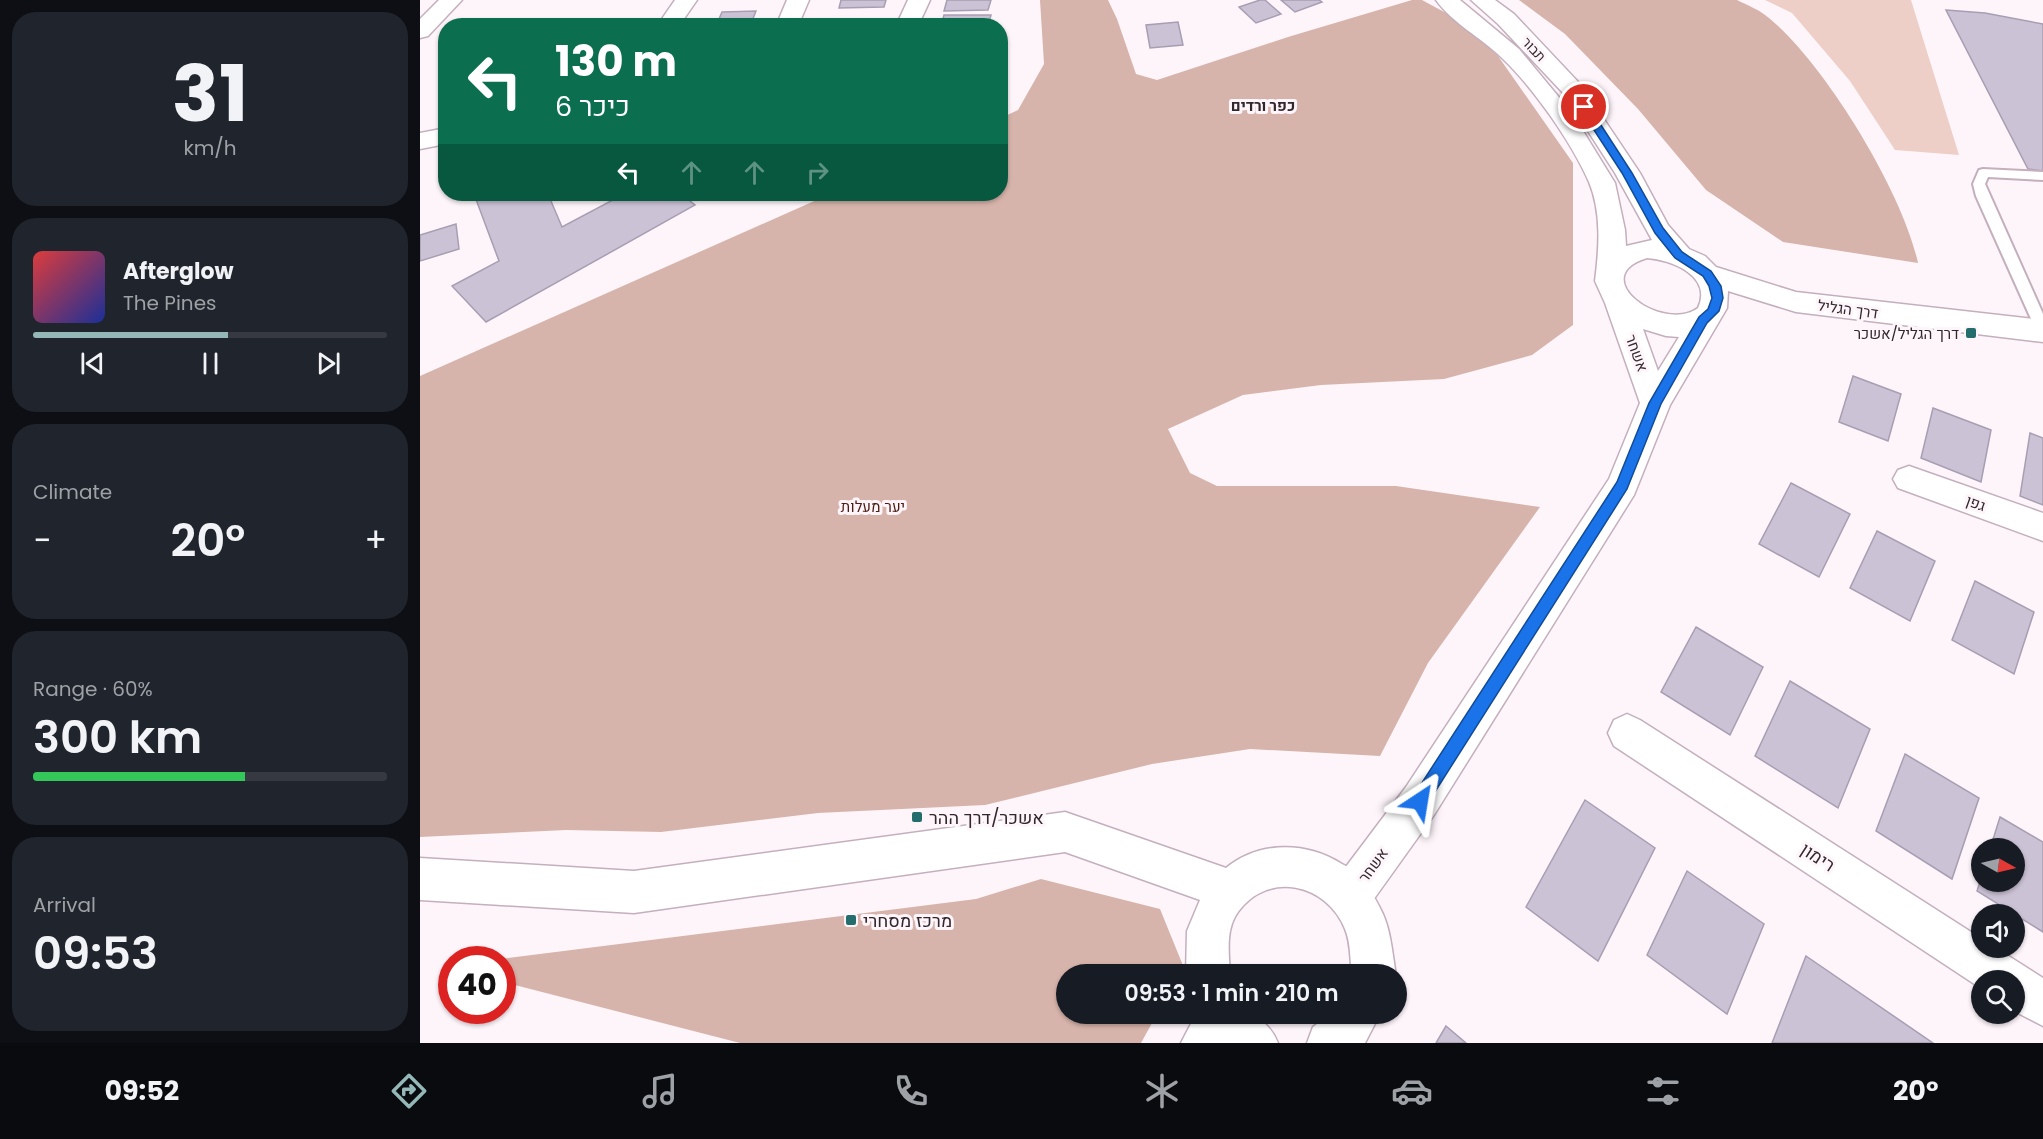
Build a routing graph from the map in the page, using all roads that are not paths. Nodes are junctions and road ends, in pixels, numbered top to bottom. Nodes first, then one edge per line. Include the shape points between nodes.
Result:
1 (451, 0) edge
2 (686, 0) edge
3 (798, 0) edge
4 (919, 0) edge
5 (1447, 0) edge
6 (1482, 0) edge
7 (674, 18) edge
8 (790, 18) edge
9 (911, 18) edge
10 (420, 31) edge
11 (438, 138) edge
12 (420, 141) edge
13 (2043, 176) edge
14 (1678, 255) junction
15 (1612, 264) junction
16 (1707, 274) junction
17 (1796, 302) junction
18 (1619, 303) junction
19 (1708, 315) junction
20 (2043, 331) edge
21 (1655, 403) junction
22 (1908, 479) dead end
23 (2043, 527) edge
24 (1627, 733) dead end
25 (420, 879) edge
26 (1229, 890) junction
27 (1351, 896) junction
28 (1208, 964) edge
29 (1374, 964) edge
30 (1991, 970) edge
31 (2025, 992) edge
32 (2043, 1004) edge
33 (1216, 1024) edge
34 (1232, 1024) edge
35 (1352, 1024) edge
36 (1203, 1043) edge
37 (1256, 1043) edge
38 (1329, 1043) edge

1 - 10 street
2 - 7 street
3 - 8 street
4 - 9 street
5 - 15 street, תבור via 1511,54 1564,118 1602,183 1612,230
6 - 14 street, תבור via 1506,19 1573,90 1627,173 1658,231
11 - 12 street
13 - 20 lane via 1983,173 1979,184
14 - 15 street via 1647,249 1621,256
14 - 16 street
15 - 18 street via 1608,282
16 - 17 street, דרך הגליל
16 - 19 street via 1717,298
17 - 19 street, דרך הגליל
17 - 20 street, דרך הגליל
18 - 19 street via 1658,324 1688,326
18 - 21 street, אשחר
19 - 21 street, אשחר
21 - 27 street, אשחר via 1623,485 1420,801
22 - 23 street, גפן
24 - 30 street, רימון
25 - 26 street via 634,892 1065,832
26 - 27 street via 1251,873 1277,864 1304,866 1329,876
26 - 28 street via 1207,935
27 - 29 street via 1368,927
31 - 32 street
33 - 36 street
34 - 37 street
35 - 38 street

